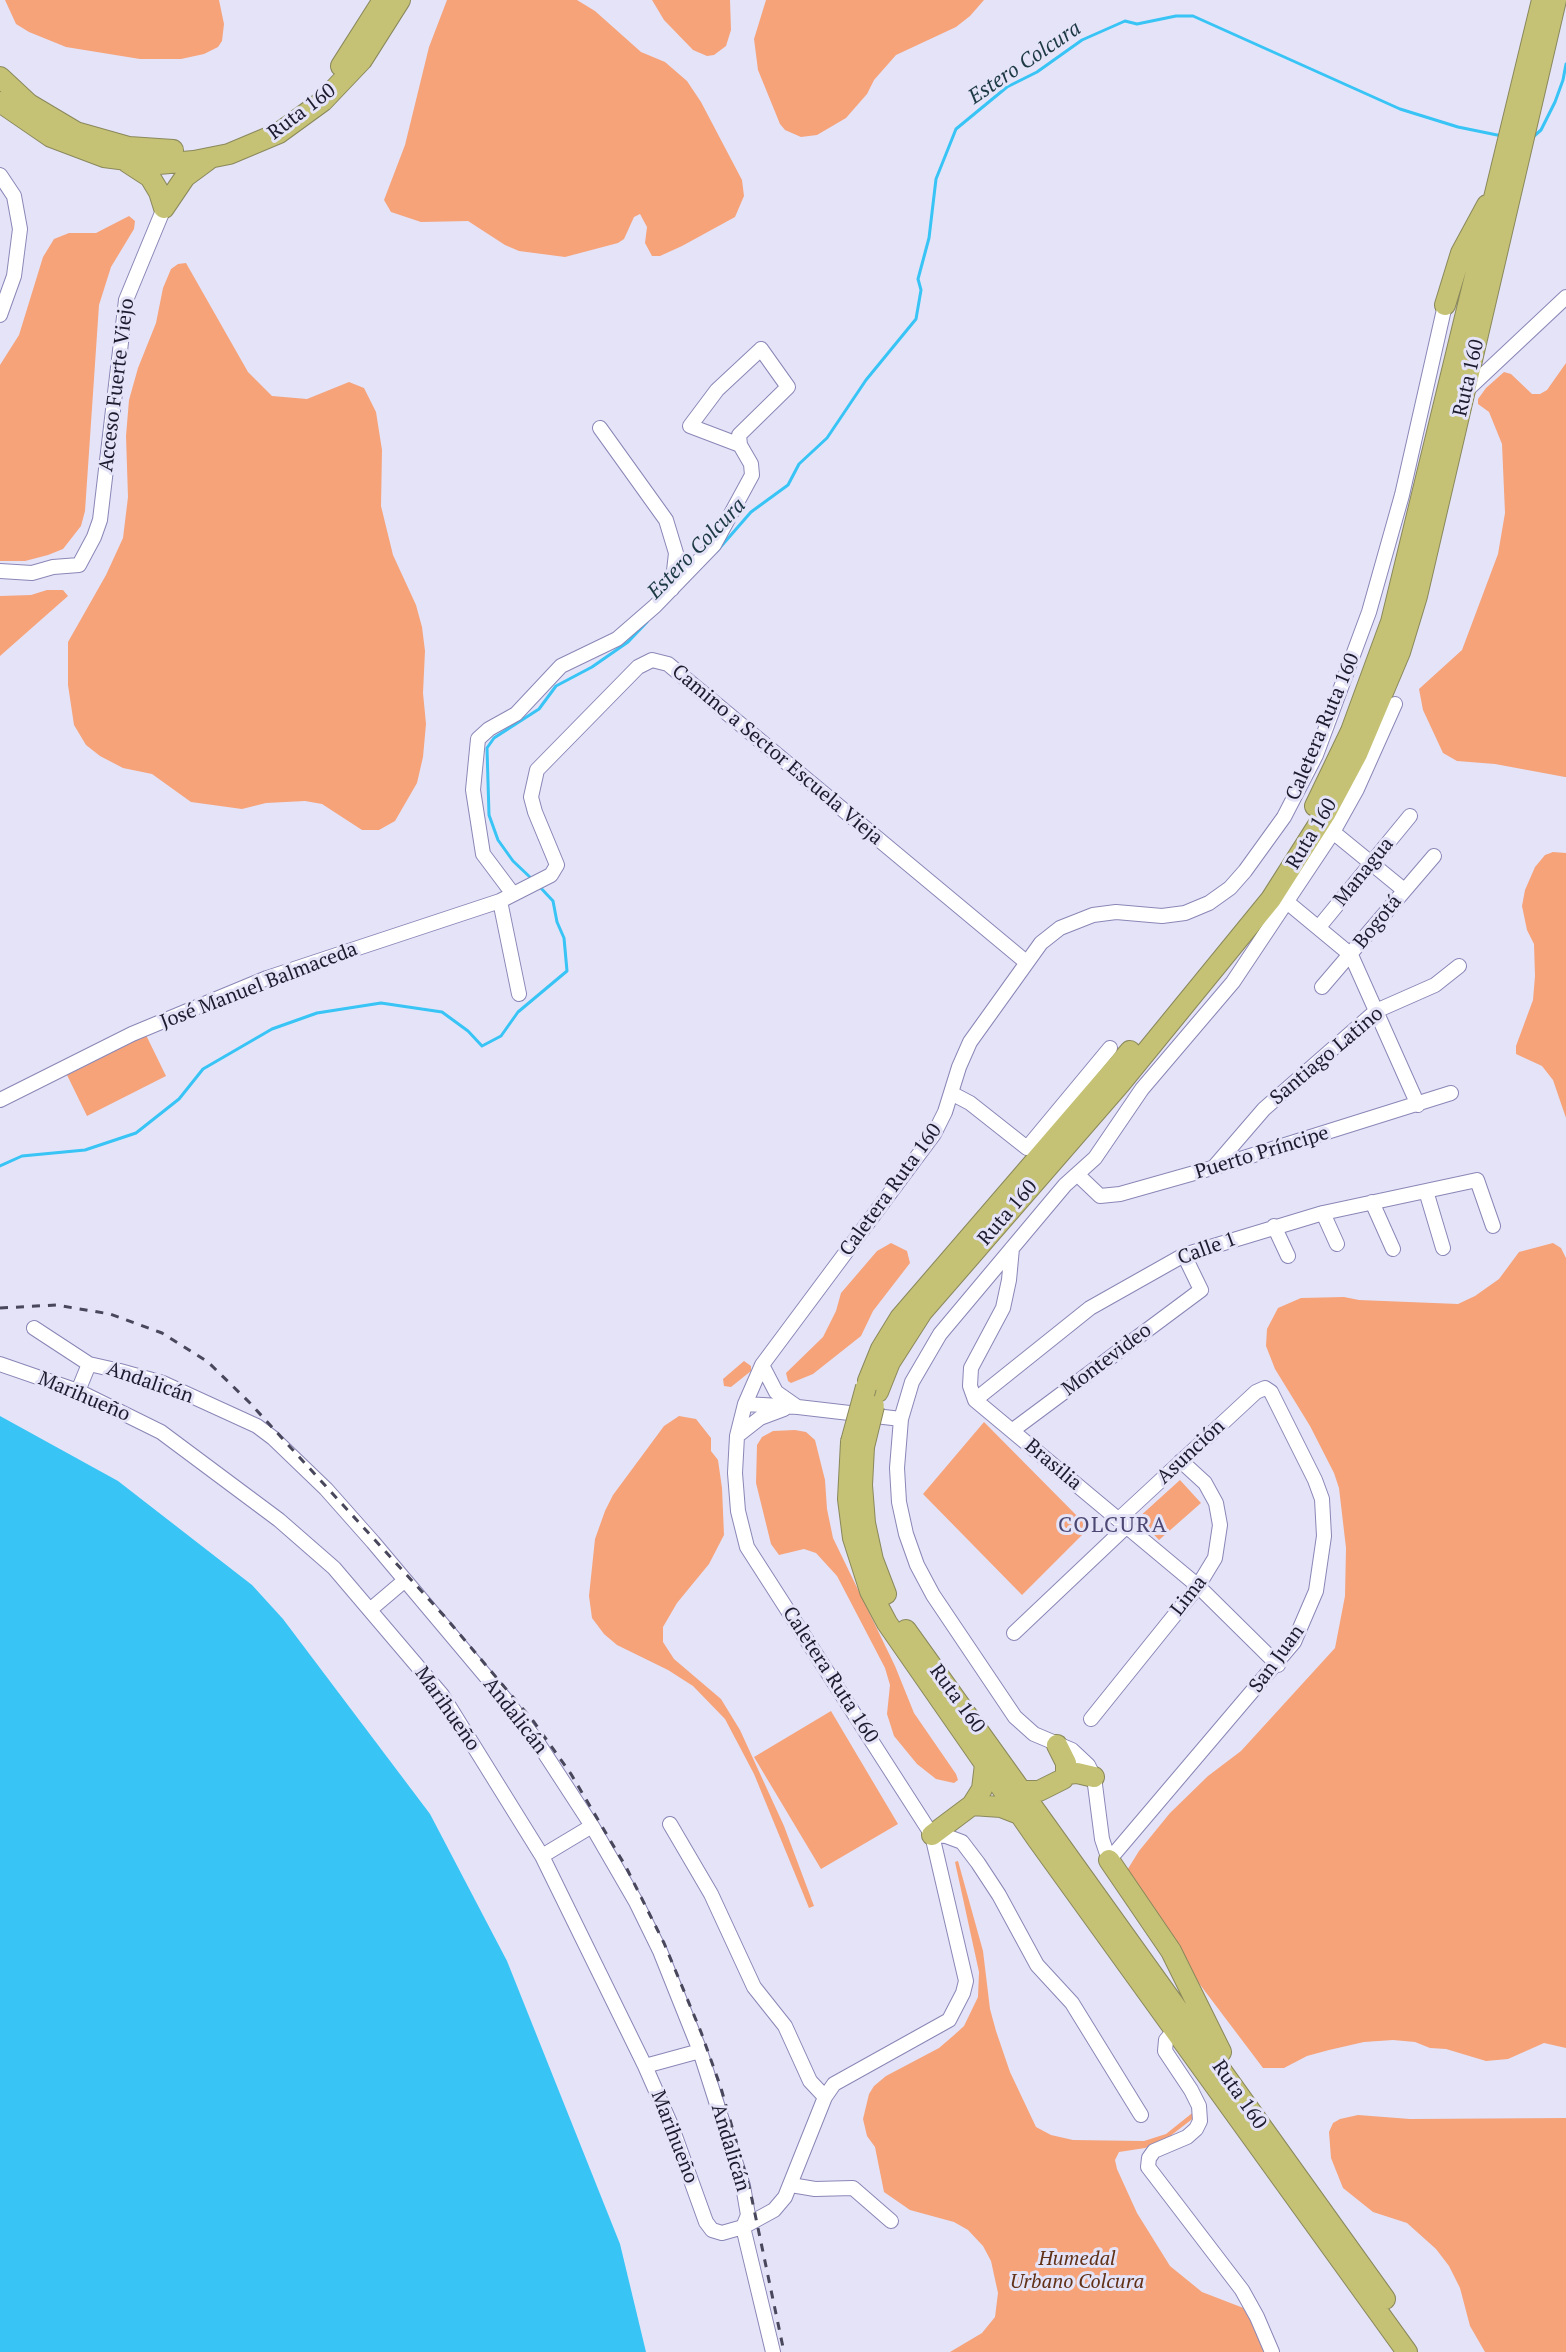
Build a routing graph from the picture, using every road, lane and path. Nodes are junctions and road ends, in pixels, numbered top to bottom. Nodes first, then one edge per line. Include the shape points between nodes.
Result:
1 (383, 0) edge
2 (400, 0) edge
3 (1542, 0) edge
4 (1556, 0) edge
5 (0, 77) edge
6 (0, 102) edge
7 (1517, 137) junction
8 (212, 158) junction
9 (122, 160) junction
10 (0, 175) edge
11 (1500, 181) junction
12 (164, 208) junction
13 (1566, 297) edge
14 (1445, 305) joint
15 (0, 315) edge
16 (1466, 391) junction
17 (600, 428) dead end
18 (740, 446) junction
19 (0, 571) edge
20 (672, 589) junction
21 (1417, 596) junction
22 (1395, 704) joint
23 (1410, 816) dead end
24 (1333, 832) junction
25 (1434, 856) dead end
26 (1370, 863) junction
27 (551, 875) joint
28 (1404, 890) junction
29 (513, 894) junction
30 (1287, 902) junction
31 (1319, 927) junction
32 (1351, 955) junction
33 (1026, 962) junction
34 (1459, 966) dead end
35 (1322, 987) dead end
36 (519, 994) dead end
37 (1376, 1011) junction
38 (1110, 1048) dead end
39 (951, 1093) junction
40 (1451, 1093) dead end
41 (0, 1100) edge
42 (1418, 1105) junction
43 (1212, 1168) junction
44 (1078, 1175) junction
45 (1426, 1191) junction
46 (1372, 1202) junction
47 (1323, 1213) junction
48 (1274, 1226) junction
49 (1493, 1226) dead end
50 (1337, 1244) dead end
51 (1012, 1248) junction
52 (1443, 1248) dead end
53 (1393, 1249) dead end
54 (1184, 1255) junction
55 (1288, 1256) dead end
56 (34, 1328) dead end
57 (0, 1364) edge
58 (89, 1364) junction
59 (762, 1365) junction
60 (875, 1386) junction
61 (1265, 1388) joint
62 (78, 1391) junction
63 (975, 1400) junction
64 (745, 1404) junction
65 (798, 1407) junction
66 (900, 1419) junction
67 (1012, 1430) junction
68 (737, 1436) junction
69 (857, 1445) junction
70 (1181, 1461) junction
71 (1123, 1523) junction
72 (404, 1581) junction
73 (1198, 1586) junction
74 (371, 1609) junction
75 (1014, 1633) dead end
76 (1278, 1665) junction
77 (1091, 1719) dead end
78 (1057, 1745) junction
79 (985, 1764) junction
80 (1066, 1774) junction
81 (1094, 1777) junction
82 (1023, 1791) junction
83 (972, 1805) junction
84 (1019, 1814) junction
85 (670, 1824) dead end
86 (592, 1826) junction
87 (932, 1835) junction
88 (543, 1856) junction
89 (1109, 1860) junction
90 (1174, 2031) junction
91 (700, 2051) junction
92 (645, 2066) junction
93 (825, 2097) junction
94 (1141, 2115) dead end
95 (1278, 2150) junction
96 (790, 2185) junction
97 (891, 2221) dead end
98 (742, 2227) junction
99 (773, 2352) edge
100 (1272, 2352) edge
101 (1407, 2352) edge
102 (1423, 2352) edge

1 - 5 highway, Ruta 160 via 345,62 305,102 257,131 204,147 148,150 93,138 44,115
2 - 8 highway, Ruta 160 via 362,60 323,101 263,142
3 - 7 highway, Ruta 160
4 - 7 highway, Ruta 160
6 - 9 highway, Ruta 160 via 51,137 86,152
7 - 11 highway, Ruta 160
7 - 16 highway, Ruta 160
8 - 9 highway, Ruta 160 via 158,164
8 - 12 highway via 185,177
9 - 12 highway via 150,177
10 - 15 street via 14,196 20,229 14,276
11 - 14 highway via 1461,253
11 - 60 highway, Ruta 160 via 1391,622 1355,722 1319,799 1276,872 1225,940 900,1318 881,1349
12 - 19 street, Acceso Fuerte Viejo via 126,300 100,520 79,565 32,573
13 - 16 street
14 - 33 street, Caletera Ruta 160 via 1370,612 1316,755 1284,817 1245,871 1209,903 1174,915 1116,912 1082,918 1050,935
16 - 21 highway, Ruta 160
17 - 20 street via 666,520 676,553
18 - 18 street via 739,435 788,387 761,349 717,390 690,426
18 - 20 street via 751,464 752,475 714,545
20 - 29 street via 617,639 561,666 516,714 478,739 473,790 483,854
21 - 22 highway via 1409,659
21 - 60 highway, Ruta 160 via 1400,652 1357,754 1320,824 1271,900 1120,1084 922,1312
22 - 24 street
23 - 26 street, Managua
24 - 26 street
24 - 30 street
25 - 28 street, Bogotá
26 - 28 street
26 - 31 street, Managua
27 - 29 street, José Manuel Balmaceda
27 - 33 street, Camino a Sector Escuela Vieja via 557,865 531,797 537,770 639,667 658,660 669,664
28 - 32 street, Bogotá
29 - 36 street
29 - 41 street, José Manuel Balmaceda via 267,978 132,1034
30 - 31 street
30 - 44 street via 1233,982 1142,1089 1111,1137
31 - 32 street
32 - 35 street, Bogotá
32 - 37 street
33 - 39 street, Caletera Ruta 160 via 970,1042
34 - 37 street, Santiago Latino via 1435,985
37 - 42 street
37 - 43 street, Santiago Latino via 1264,1108
38 - 39 street via 1027,1148 970,1103
39 - 59 street, Caletera Ruta 160 via 941,1121 926,1145
40 - 42 street, Puerto Príncipe
42 - 43 street, Puerto Príncipe
43 - 44 street, Puerto Príncipe via 1113,1196 1100,1196
44 - 51 street
45 - 46 street, Calle 1
45 - 49 street, Calle 1 via 1477,1180
45 - 52 street
46 - 47 street, Calle 1
46 - 53 street
47 - 48 street, Calle 1
47 - 50 street
48 - 54 street, Calle 1
48 - 55 street
51 - 63 street via 1003,1308 971,1368 970,1386
51 - 66 street via 930,1348 912,1382
54 - 63 street, Calle 1 via 1090,1308
54 - 67 street, Montevideo via 1201,1290
56 - 58 street, Andalicán
57 - 62 street, Marihueño
58 - 62 street, Andalicán
58 - 72 street, Andalicán via 163,1383 257,1426 326,1490
59 - 64 street, Caletera Ruta 160
59 - 65 street via 776,1392
60 - 69 highway, Ruta 160, bridge
61 - 70 street, Asunción
61 - 76 street, San Juan via 1271,1392 1310,1467 1324,1517 1316,1591 1303,1625
62 - 74 street, Marihueño via 161,1432 193,1454 279,1520 334,1568
63 - 67 street, Brasilia
64 - 65 street
64 - 68 street, Caletera Ruta 160
65 - 66 street
65 - 68 street via 760,1418
66 - 78 street via 899,1502 917,1565 1015,1717 1034,1734
67 - 71 street, Brasilia
68 - 87 street, Caletera Ruta 160 via 735,1492 747,1547
69 - 79 highway, Ruta 160 via 848,1480 850,1519 870,1591 917,1669
69 - 82 highway, Ruta 160 via 865,1523 886,1593 912,1638
70 - 71 street, Asunción
70 - 73 street, Lima via 1198,1474 1211,1492 1220,1525 1215,1558
71 - 73 street, Brasilia
71 - 75 street, Asunción
72 - 74 street
72 - 86 street, Andalicán via 510,1705
73 - 76 street, Brasilia
73 - 77 street, Lima
74 - 88 street, Marihueño via 442,1695
76 - 89 street, San Juan
78 - 80 highway via 1064,1757
78 - 81 street via 1078,1754
79 - 83 highway via 982,1789
79 - 84 highway, Ruta 160
80 - 81 highway
80 - 82 highway via 1039,1791
81 - 89 street via 1102,1839
82 - 95 highway, Ruta 160
83 - 84 highway via 1001,1807
83 - 87 highway
84 - 90 highway, Ruta 160
85 - 93 street via 707,1887 753,1987 784,2026 810,2081
86 - 88 street
86 - 91 street, Andalicán via 660,1951
87 - 93 street, Caletera Ruta 160 via 966,1981 963,1993 949,2020 843,2077
87 - 94 street via 962,1842 978,1863 1037,1965 1072,2003
88 - 92 street, Marihueño
89 - 95 highway via 1172,1951 1218,2047
90 - 100 street via 1166,2040 1165,2050 1199,2106 1200,2121 1187,2137 1154,2151 1148,2167 1242,2290
90 - 101 highway, Ruta 160
91 - 92 street
91 - 98 street, Andalicán via 743,2186 748,2216
92 - 98 street, Marihueño via 706,2222 712,2230 722,2233
93 - 96 street
95 - 102 highway, Ruta 160
96 - 97 street via 853,2188
96 - 98 street via 781,2205
98 - 99 street

